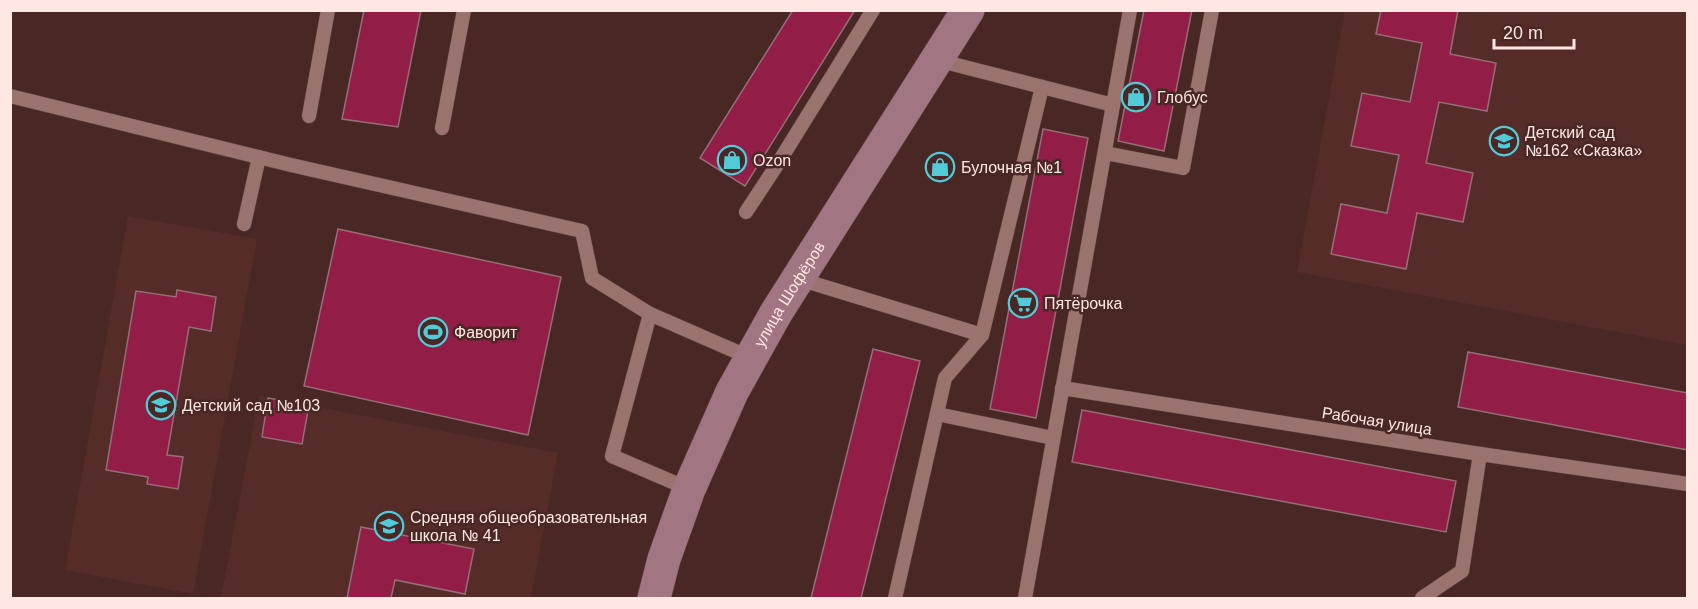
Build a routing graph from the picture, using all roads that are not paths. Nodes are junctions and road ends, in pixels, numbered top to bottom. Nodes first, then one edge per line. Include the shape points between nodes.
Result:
1 (328, 10) edge
2 (464, 10) edge
3 (873, 10) edge
4 (968, 10) edge
5 (1130, 10) edge
6 (1212, 10) edge
7 (937, 60) junction
8 (1042, 87) junction
9 (10, 96) edge
10 (1113, 105) junction
11 (309, 116) dead end
12 (441, 128) dead end
13 (1105, 153) junction
14 (259, 157) junction
15 (746, 212) dead end
16 (244, 224) dead end
17 (799, 279) junction
18 (650, 314) junction
19 (982, 335) junction
20 (751, 358) junction
21 (1062, 388) junction
22 (937, 414) junction
23 (1053, 438) junction
24 (1480, 454) junction
25 (1688, 484) edge
26 (689, 489) junction
27 (654, 598) edge
28 (895, 598) edge
29 (1025, 598) edge
30 (1422, 598) edge

1 - 11 lane
2 - 12 lane
3 - 15 lane
4 - 7 main road, улица Шофёров
5 - 10 lane
6 - 13 lane via 1184,168
7 - 8 lane
7 - 17 main road, улица Шофёров
8 - 10 lane
8 - 19 lane
9 - 14 lane
10 - 13 lane
13 - 21 lane
14 - 16 lane
14 - 18 lane via 582,231 592,278
17 - 19 lane
17 - 20 main road, улица Шофёров
18 - 20 lane
18 - 26 lane via 612,456
19 - 22 lane via 945,378
20 - 26 main road, улица Шофёров
21 - 23 lane
21 - 24 lane, Рабочая улица
22 - 23 lane
22 - 28 lane
23 - 29 lane
24 - 25 lane, Рабочая улица
24 - 30 lane via 1462,571
26 - 27 main road, улица Шофёров

